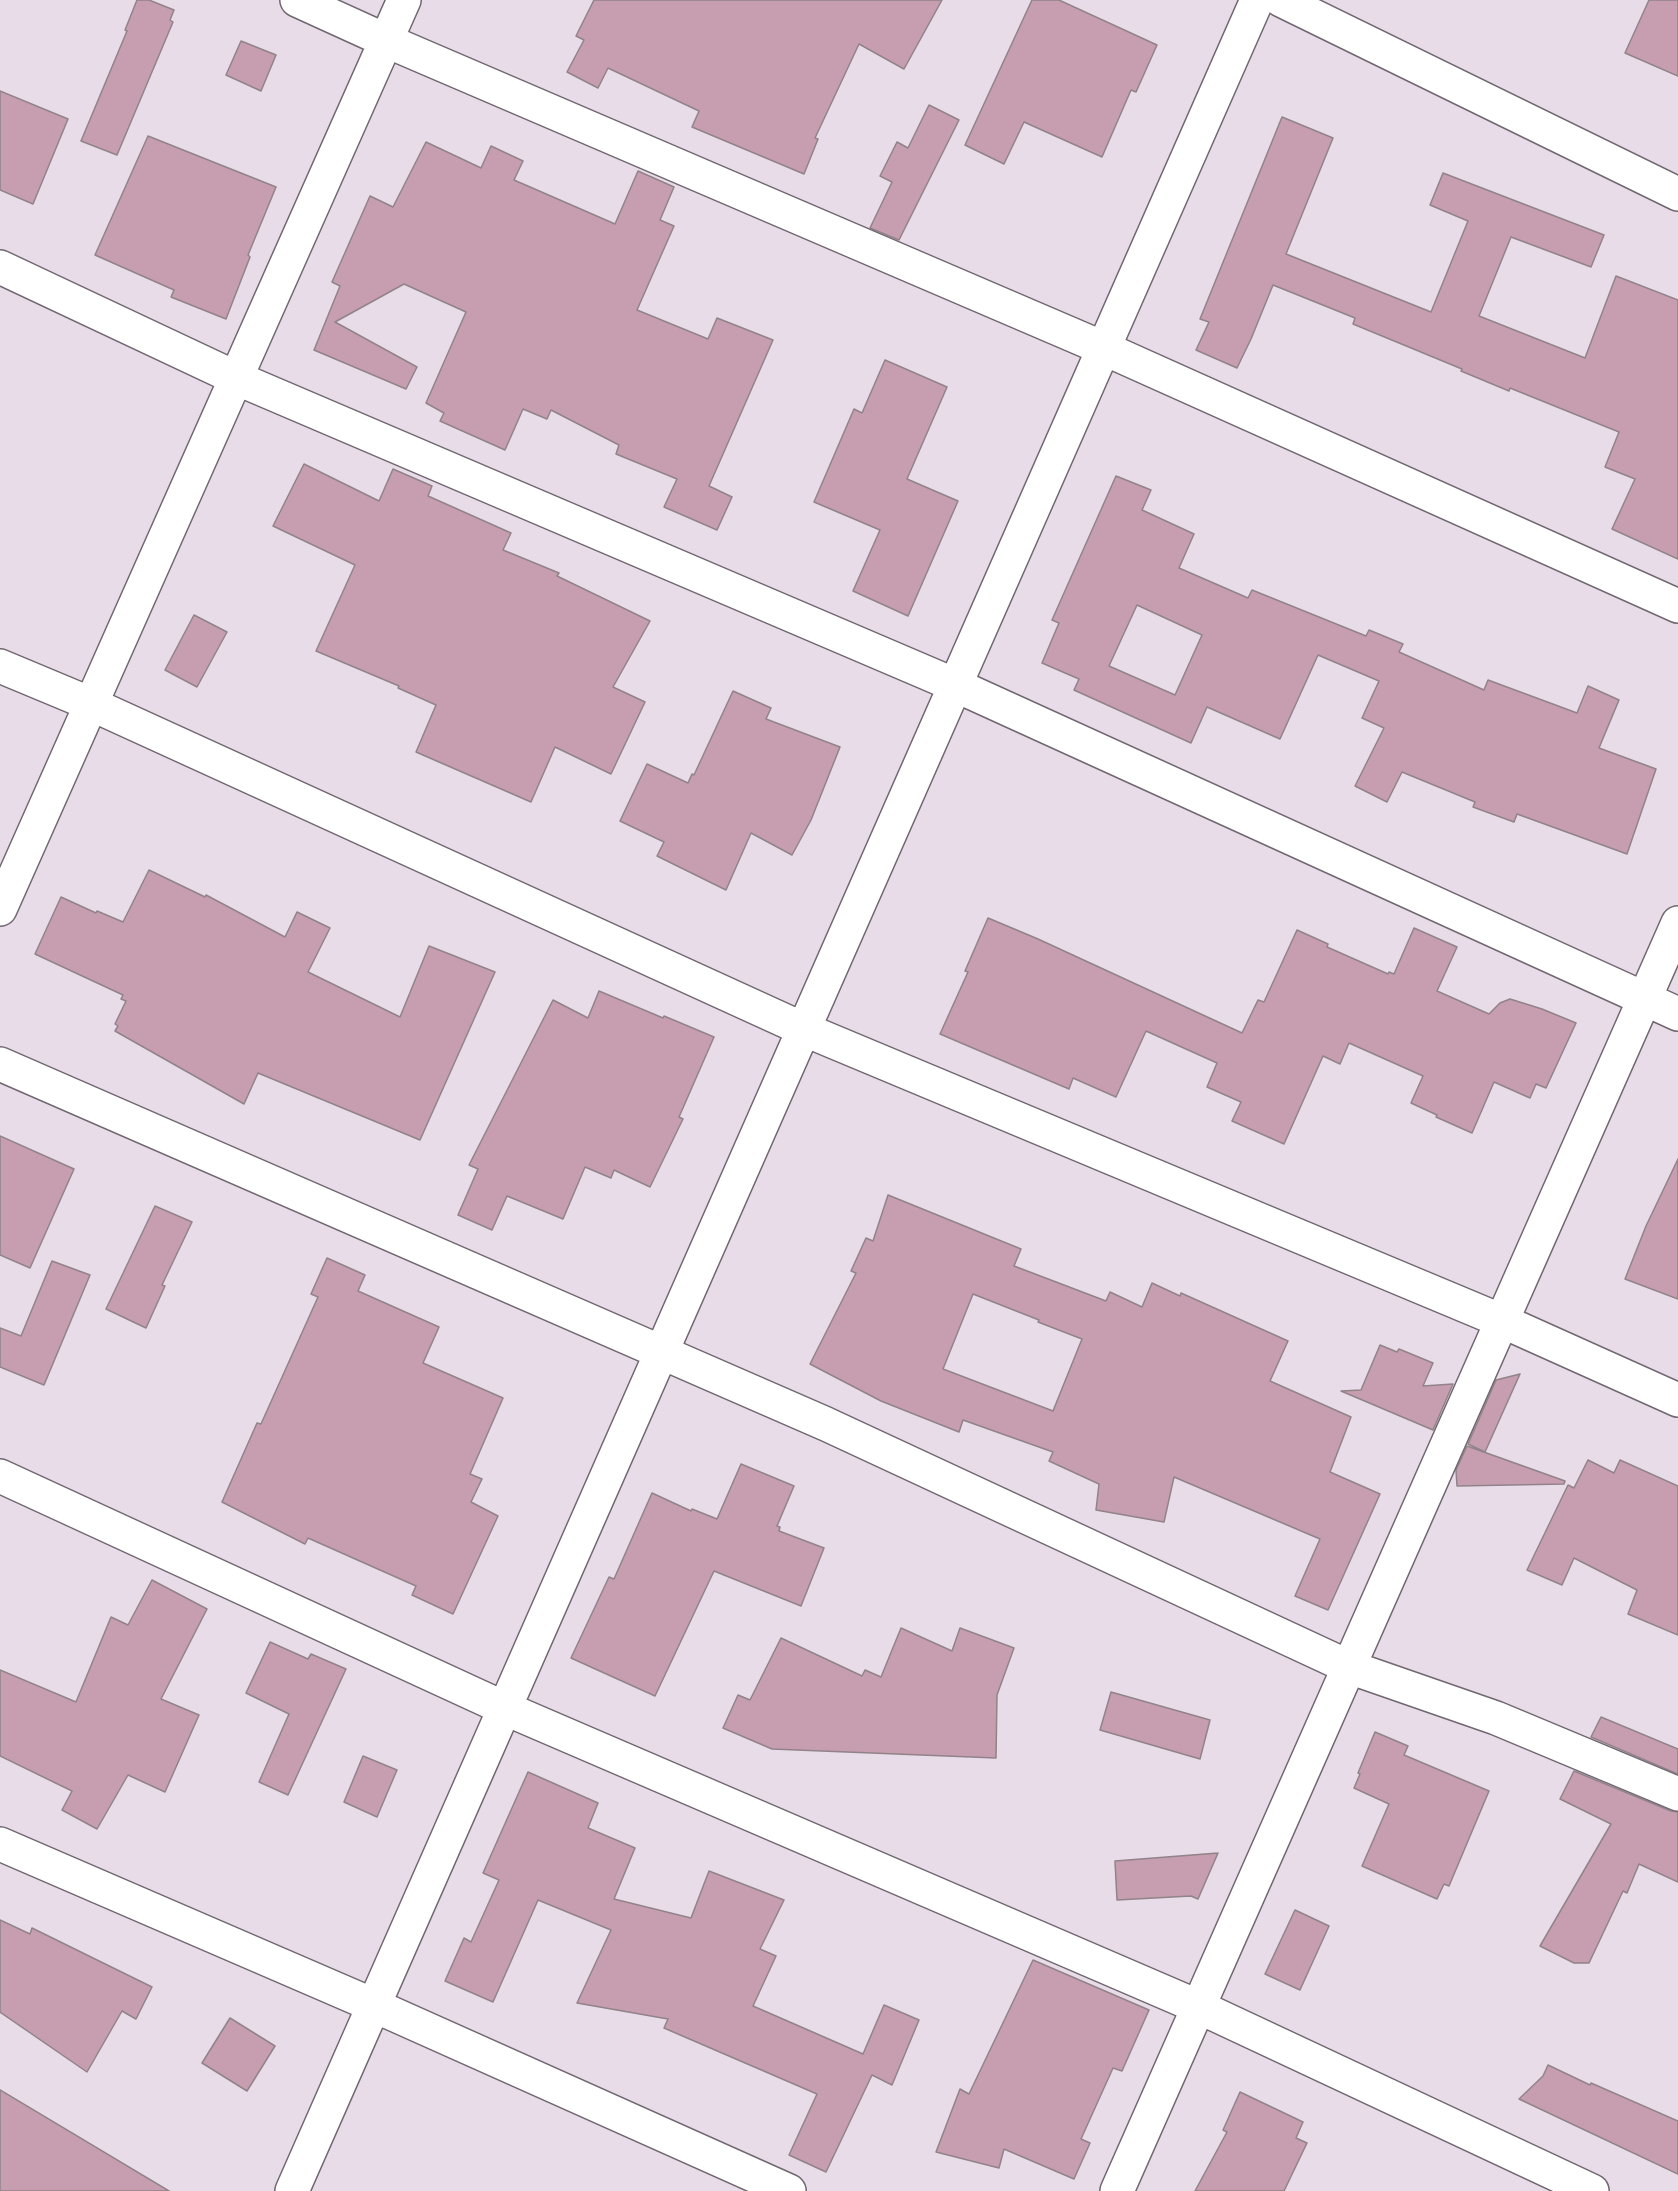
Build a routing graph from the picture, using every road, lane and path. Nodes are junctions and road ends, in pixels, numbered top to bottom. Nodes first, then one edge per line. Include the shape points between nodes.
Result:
1 (297, 0) edge
2 (404, 0) edge
3 (1257, 0) edge
4 (1281, 0) edge
5 (387, 40) junction
6 (1678, 194) edge
7 (0, 267) edge
8 (1103, 348) junction
9 (236, 378) junction
10 (1678, 606) edge
11 (0, 666) edge
12 (955, 685) junction
13 (91, 704) junction
14 (0, 909) edge
15 (1678, 923) edge
16 (1644, 999) junction
17 (1678, 1014) edge
18 (803, 1029) junction
19 (0, 1064) edge
20 (1502, 1321) junction
21 (660, 1353) junction
22 (1678, 1400) edge
23 (0, 1476) edge
24 (1349, 1667) junction
25 (504, 1708) junction
26 (1678, 1794) edge
27 (0, 1844) edge
28 (373, 2005) junction
29 (1199, 2007) junction
30 (291, 2191) edge
31 (789, 2191) edge
32 (1117, 2191) edge
33 (1592, 2191) edge

1 - 5 street
2 - 5 street
3 - 8 street
4 - 6 street
5 - 8 street
5 - 9 street
7 - 9 street
8 - 10 street
8 - 12 street
9 - 12 street
9 - 13 street
11 - 13 street
12 - 16 street
12 - 18 street
13 - 14 street
13 - 18 street
15 - 16 street
16 - 17 street
16 - 20 street
18 - 20 street
18 - 21 street
19 - 21 street
20 - 22 street
20 - 24 street
21 - 24 street via 826,1424
21 - 25 street
23 - 25 street
24 - 26 street via 1496,1718
24 - 29 street
25 - 28 street
25 - 29 street
27 - 28 street
28 - 30 street
28 - 31 street
29 - 32 street
29 - 33 street

